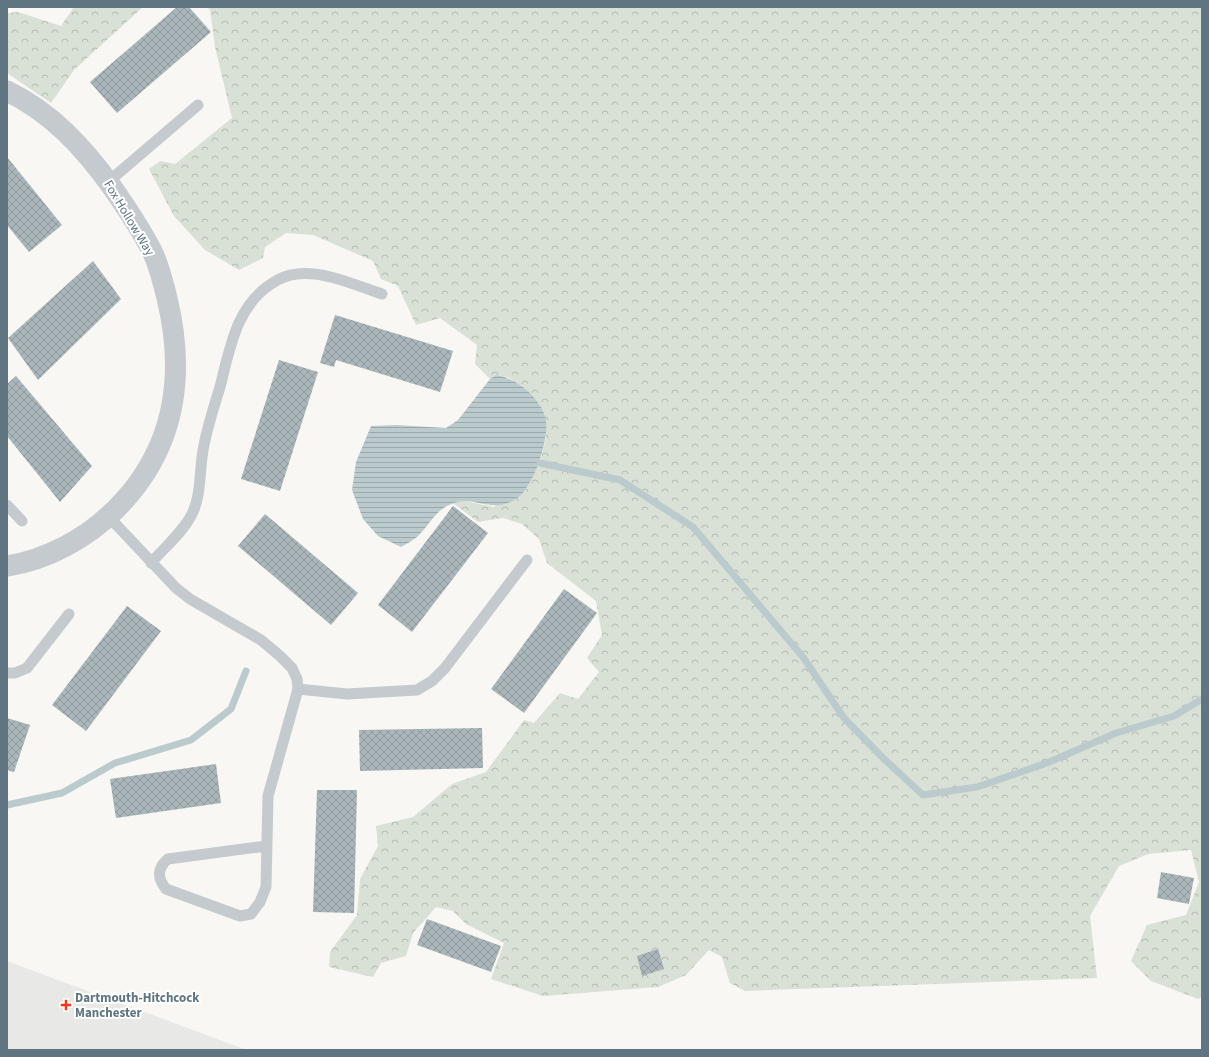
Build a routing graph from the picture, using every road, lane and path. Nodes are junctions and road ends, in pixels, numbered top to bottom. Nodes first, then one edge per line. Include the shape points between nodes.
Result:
1 (7, 91) edge
2 (198, 105) dead end
3 (108, 182) junction
4 (382, 294) dead end
5 (7, 506) edge
6 (109, 517) junction
7 (22, 521) dead end
8 (527, 560) dead end
9 (151, 563) junction
10 (7, 566) edge
11 (69, 614) dead end
12 (7, 673) edge
13 (298, 689) junction
14 (266, 846) junction

1 - 3 street, Fox Hollow Way via 25,99 46,114 93,162
2 - 3 lane
3 - 6 street, Fox Hollow Way via 127,208 152,251 174,326 176,352 173,402 158,450 133,493
4 - 9 lane via 313,274 295,274 277,280 260,292 248,305 232,341 204,444 193,513
5 - 7 lane
6 - 9 lane
6 - 10 street, Fox Hollow Way via 72,543 27,563
8 - 13 lane via 445,668 432,681 417,690 347,694
9 - 13 lane via 190,599 261,640 280,656 292,668
11 - 12 lane via 27,668
13 - 14 lane via 268,796
14 - 14 lane via 266,887 260,902 251,914 240,916 166,889 160,882 158,872 168,859

